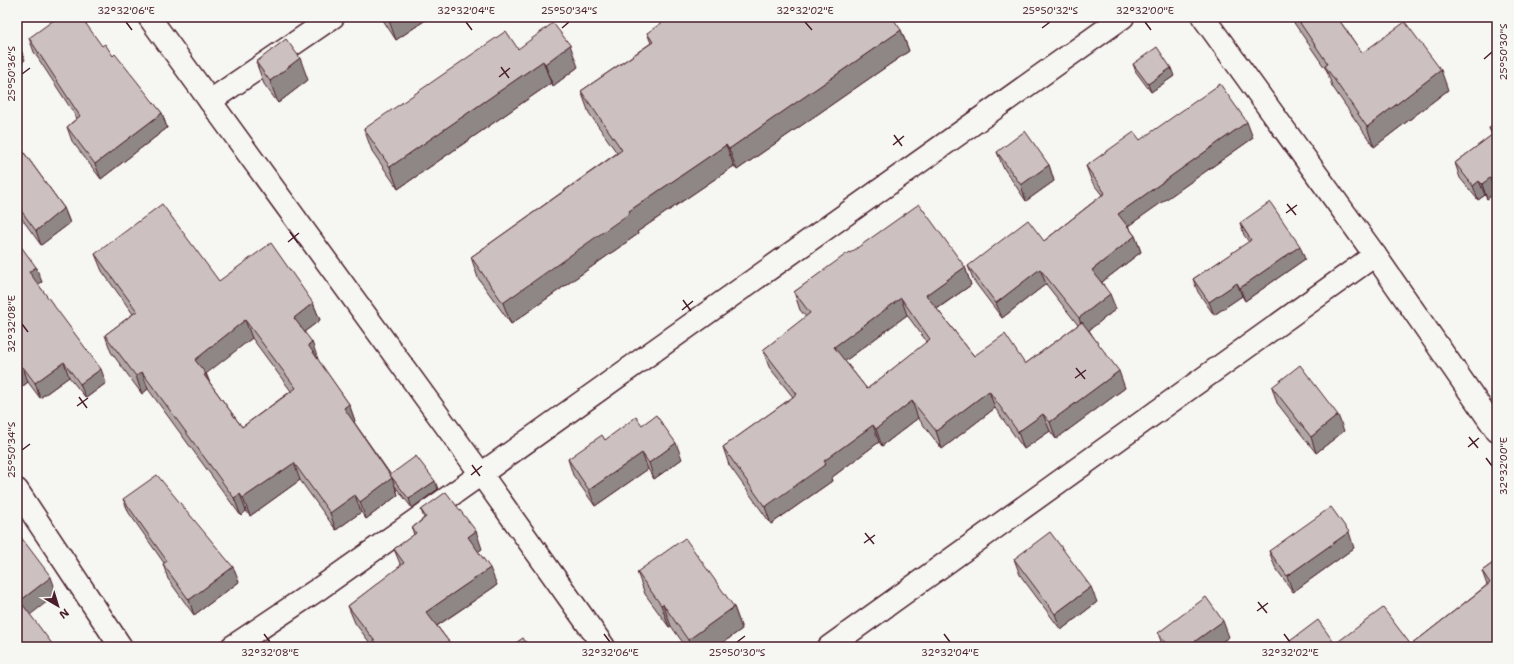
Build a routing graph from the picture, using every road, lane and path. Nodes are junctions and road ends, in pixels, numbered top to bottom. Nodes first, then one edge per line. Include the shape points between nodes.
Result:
1 (149, 17) edge
2 (333, 17) edge
3 (1123, 17) edge
4 (1203, 17) edge
5 (210, 101) junction
6 (1375, 255) junction
7 (1497, 431) edge
8 (481, 474) junction
9 (17, 490) edge
10 (121, 647) edge
11 (232, 647) edge
12 (604, 647) edge
13 (828, 647) edge

1 - 5 street
2 - 5 street
3 - 8 street
4 - 6 street
5 - 8 street
6 - 7 street
6 - 13 street
8 - 11 street
8 - 12 street
9 - 10 street

